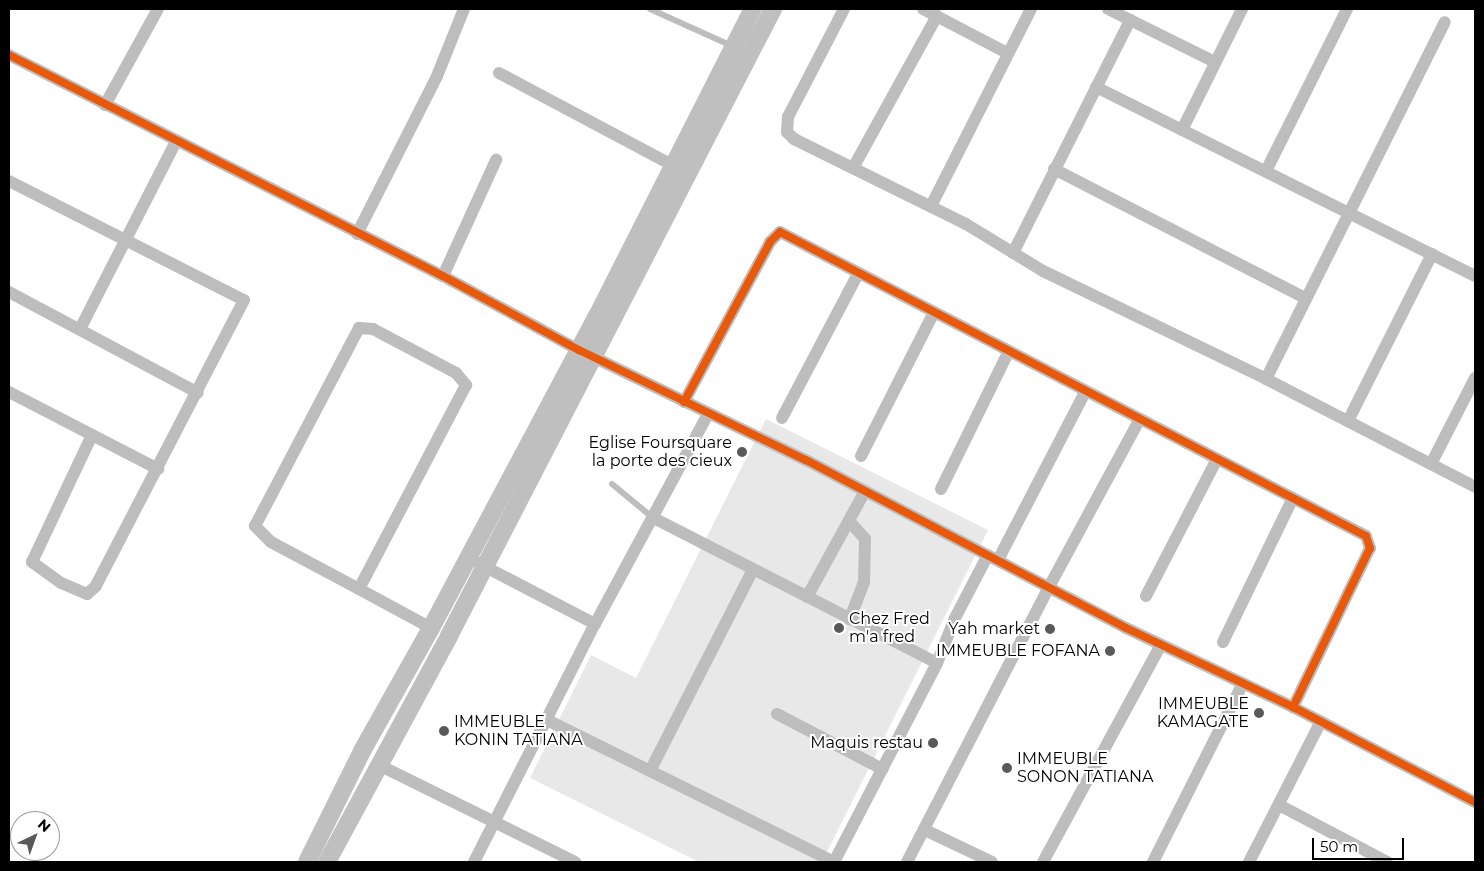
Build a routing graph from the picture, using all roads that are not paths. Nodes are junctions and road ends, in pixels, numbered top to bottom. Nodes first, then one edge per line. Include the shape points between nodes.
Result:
1 (158, 9) edge
2 (464, 9) edge
3 (650, 9) edge
4 (753, 9) edge
5 (773, 9) edge
6 (844, 9) edge
7 (924, 9) edge
8 (1030, 9) edge
9 (1108, 9) edge
10 (1242, 9) edge
11 (1348, 9) edge
12 (937, 16) junction
13 (1130, 20) junction
14 (1445, 22) dead end
15 (732, 46) junction
16 (1007, 53) junction
17 (9, 55) edge
18 (1215, 62) junction
19 (499, 73) dead end
20 (1096, 86) junction
21 (105, 105) junction
22 (1182, 130) junction
23 (176, 141) junction
24 (496, 160) dead end
25 (672, 165) junction
26 (853, 168) junction
27 (1054, 169) junction
28 (1266, 171) junction
29 (9, 181) edge
30 (931, 206) junction
31 (1350, 213) junction
32 (357, 234) junction
33 (126, 238) junction
34 (1013, 253) junction
35 (1432, 254) junction
36 (858, 274) junction
37 (443, 276) junction
38 (1475, 276) edge
39 (9, 292) edge
40 (1305, 298) junction
41 (933, 314) junction
42 (80, 329) junction
43 (586, 353) junction
44 (1008, 353) junction
45 (1475, 378) edge
46 (1266, 379) junction
47 (9, 392) edge
48 (1085, 392) junction
49 (198, 393) junction
50 (684, 402) junction
51 (708, 414) junction
52 (782, 418) dead end
53 (1140, 419) junction
54 (1348, 421) junction
55 (92, 435) junction
56 (861, 456) dead end
57 (1217, 459) junction
58 (1431, 464) junction
59 (158, 469) junction
60 (612, 484) dead end
61 (1475, 487) edge
62 (941, 489) dead end
63 (865, 491) junction
64 (1293, 498) junction
65 (652, 517) junction
66 (849, 521) junction
67 (468, 558) junction
68 (993, 558) junction
69 (484, 566) junction
70 (753, 570) junction
71 (1049, 587) junction
72 (360, 589) junction
73 (1146, 596) dead end
74 (807, 598) junction
75 (850, 619) junction
76 (595, 624) junction
77 (431, 628) junction
78 (1223, 642) dead end
79 (1161, 645) junction
80 (937, 663) junction
81 (1243, 683) junction
82 (1294, 707) junction
83 (777, 714) dead end
84 (547, 720) junction
85 (1321, 721) junction
86 (379, 765) junction
87 (882, 769) junction
88 (650, 771) junction
89 (1475, 802) edge
90 (1278, 805) junction
91 (496, 821) junction
92 (925, 830) junction
93 (307, 862) edge
94 (328, 862) edge
95 (474, 862) edge
96 (575, 862) edge
97 (907, 862) edge
98 (992, 862) edge
99 (1044, 862) edge
100 (1153, 862) edge
101 (1249, 862) edge
102 (1387, 862) edge

1 - 21 street
2 - 32 street via 437,76
3 - 15 lane
4 - 15 main road
5 - 43 main road
6 - 26 street via 786,125 787,132 804,146
7 - 12 street
8 - 16 street
9 - 13 street
10 - 18 street
11 - 28 street
12 - 16 street
12 - 26 street
13 - 18 street
13 - 20 street
14 - 31 street
15 - 25 main road
16 - 30 street
17 - 21 street
18 - 22 street
19 - 25 street
20 - 22 street
20 - 27 street
21 - 23 street
22 - 28 street
23 - 32 street
23 - 33 street
24 - 37 street
25 - 43 main road
26 - 30 street
27 - 34 street
27 - 40 street
28 - 31 street
29 - 33 street
30 - 34 street
31 - 35 street
31 - 40 street
32 - 37 street
33 - 42 street
33 - 49 street via 244,300
34 - 46 street via 1043,271
35 - 38 street
35 - 54 street
36 - 41 street
36 - 50 street via 780,232 770,242
36 - 52 street
37 - 43 street
39 - 42 street
40 - 46 street
41 - 44 street
41 - 56 street
42 - 49 street
43 - 50 street
43 - 67 main road
43 - 69 main road
44 - 48 street
44 - 62 street
45 - 58 street
46 - 54 street
47 - 55 street
48 - 53 street
48 - 68 street
49 - 59 street
50 - 51 street
51 - 63 street
51 - 65 street
53 - 57 street
53 - 71 street
54 - 58 street
55 - 59 street
55 - 59 street via 33,556 34,566 61,583 85,594 93,592
57 - 64 street
57 - 73 street
58 - 61 street
60 - 65 lane
63 - 66 street
63 - 68 street
64 - 78 street
64 - 82 street via 1366,536 1371,542
65 - 70 street
65 - 76 street
66 - 74 street
66 - 75 street via 865,539 864,582
67 - 69 street
67 - 77 main road
68 - 71 street
68 - 80 street via 955,618
69 - 76 street
69 - 86 main road
70 - 74 street
70 - 88 street
71 - 79 street
71 - 92 street
72 - 72 street via 272,542 255,526 354,334 364,327 456,373 466,385
72 - 77 street
74 - 75 street
75 - 80 street
76 - 84 street
77 - 93 main road via 362,751
79 - 81 street
79 - 99 street
80 - 87 street
81 - 82 street
81 - 100 street
82 - 85 street
83 - 87 street
84 - 88 street
84 - 91 street
85 - 89 street
85 - 90 street
86 - 91 street
86 - 94 main road
87 - 88 street via 834,862
90 - 101 street
90 - 102 street
91 - 95 street
91 - 96 street
92 - 97 street
92 - 98 street

